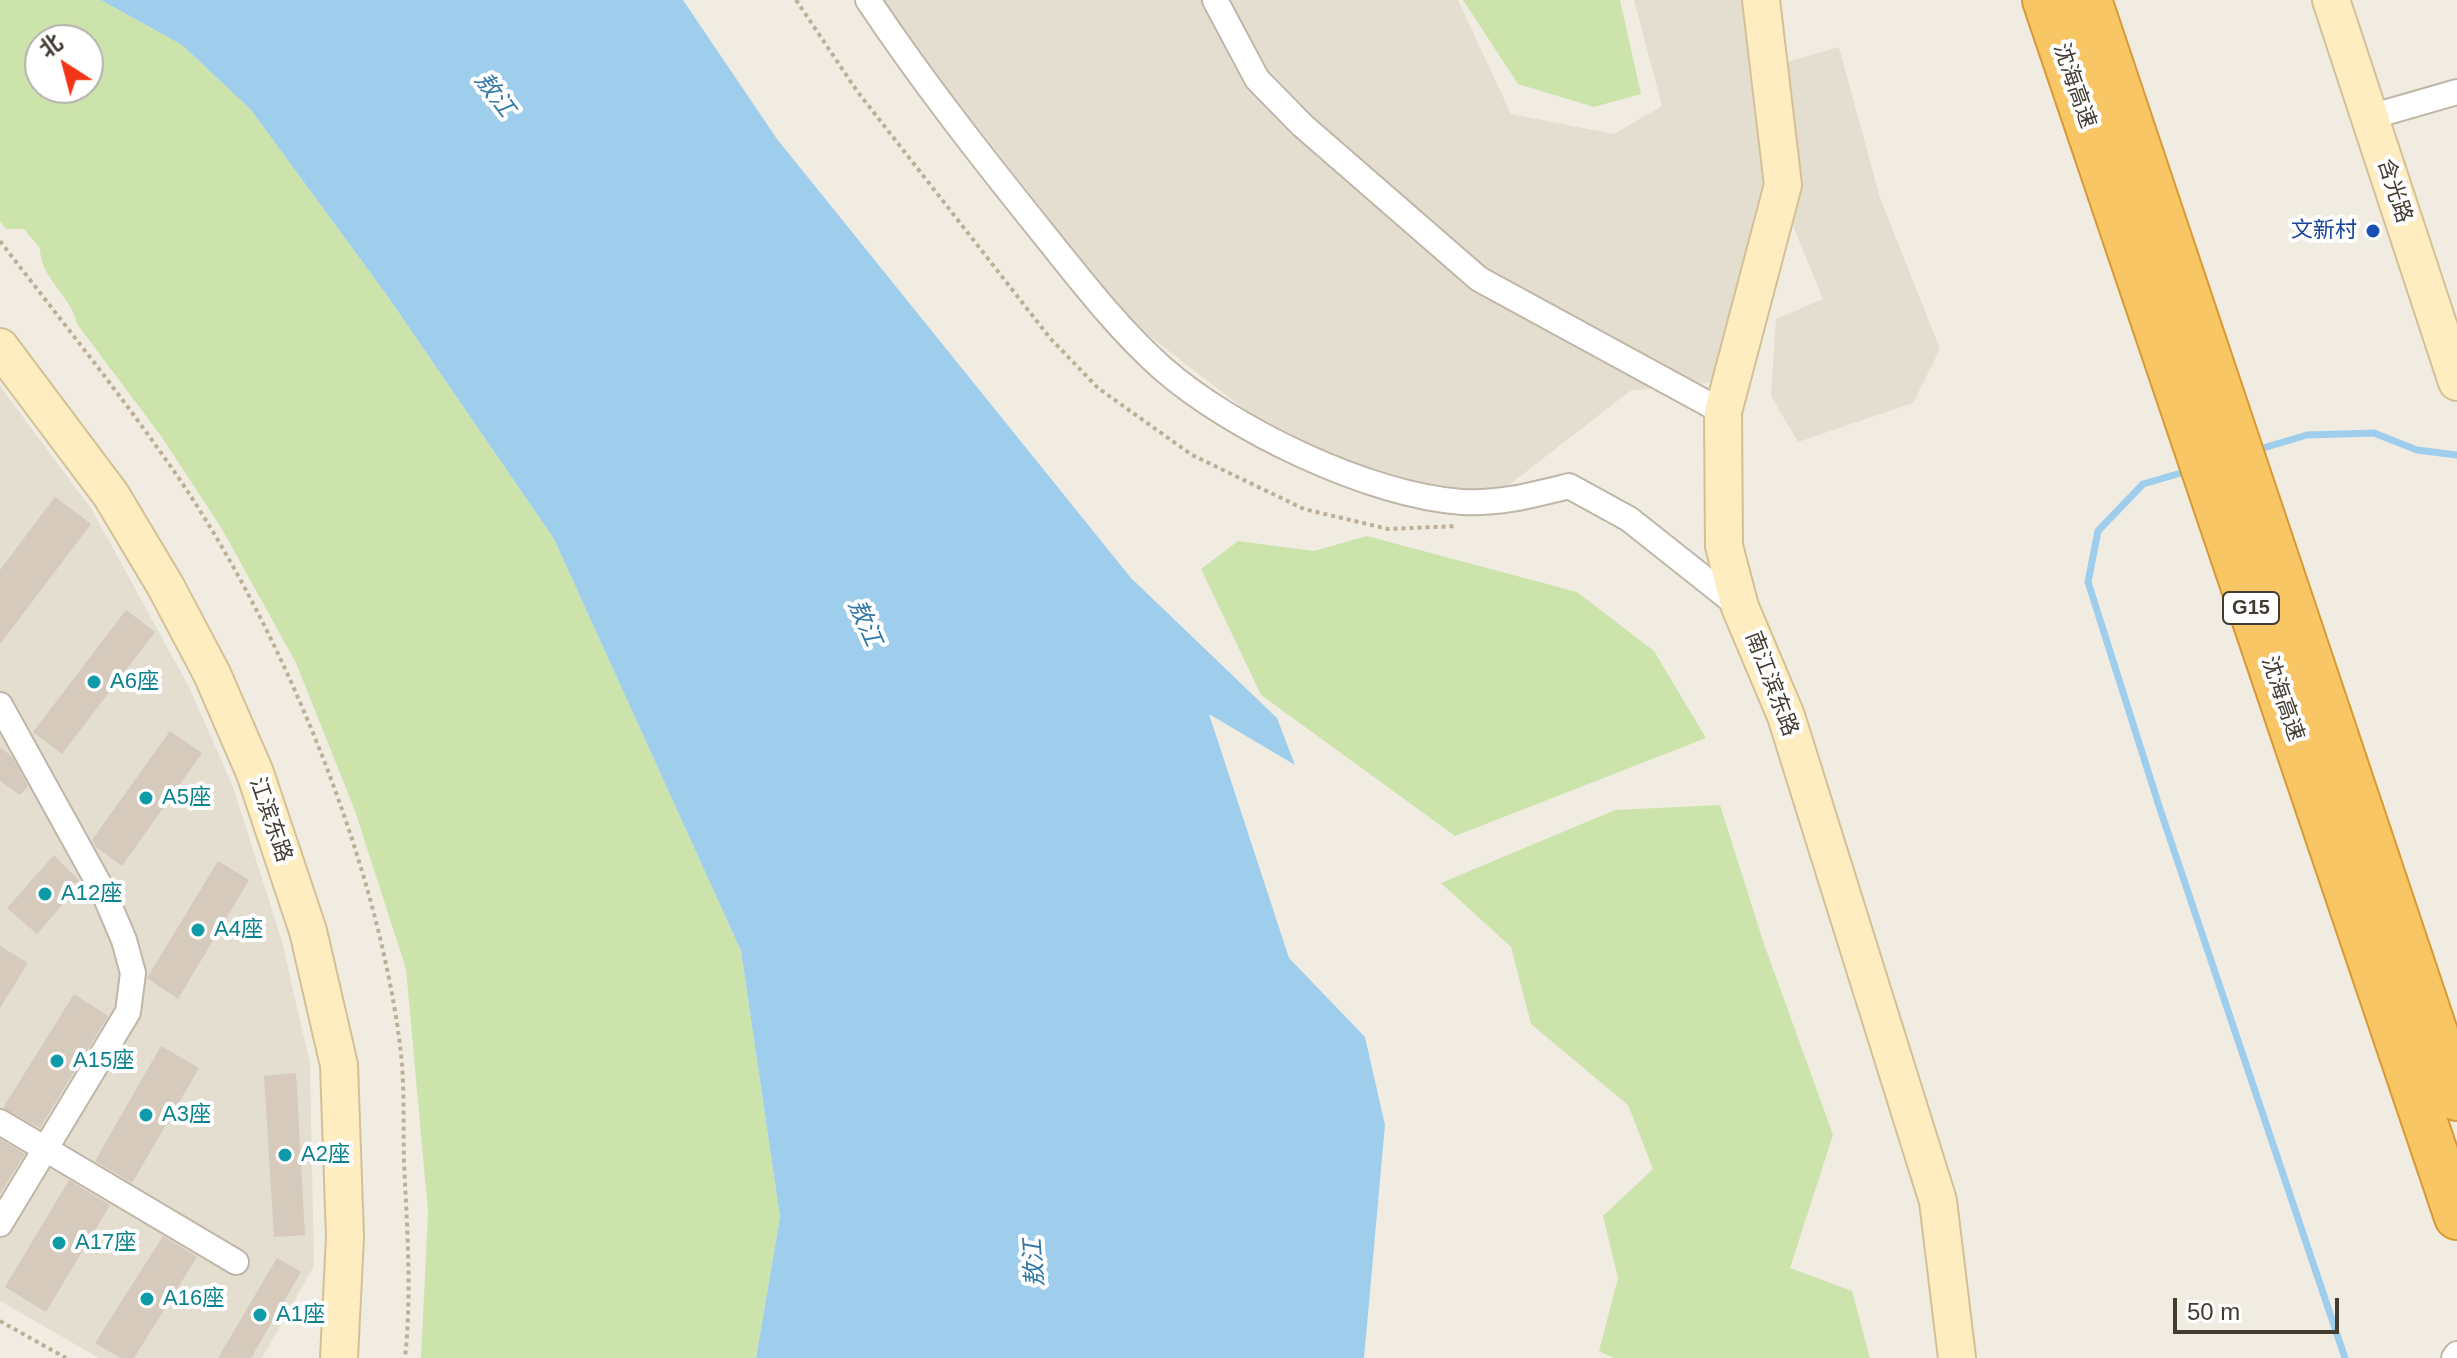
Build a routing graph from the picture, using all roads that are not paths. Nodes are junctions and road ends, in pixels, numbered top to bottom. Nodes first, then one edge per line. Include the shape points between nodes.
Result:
1 (868, 0) edge
2 (1215, 0) edge
3 (1761, 0) edge
4 (2045, 0) edge
5 (2089, 0) edge
6 (2332, 1) edge
7 (2457, 92) edge
8 (2370, 117) junction
9 (0, 347) edge
10 (2457, 382) edge
11 (1723, 412) junction
12 (1740, 607) junction
13 (0, 705) edge
14 (2457, 1098) edge
15 (0, 1122) edge
16 (47, 1149) junction
17 (2457, 1217) edge
18 (0, 1224) edge
19 (236, 1262) dead end
20 (339, 1358) edge
21 (1957, 1358) edge

1 - 12 street via 937,101 1107,313 1163,369 1245,425 1359,480 1460,502 1508,502 1569,486 1629,519
2 - 11 street via 1257,79 1302,125 1479,279
3 - 11 main road, 南江滨东路 via 1783,185
4 - 17 highway, 沈海高速 / G15
5 - 14 highway, 沈海高速 / G15
6 - 8 main road, 含光路
7 - 8 street
8 - 10 main road, 含光路
9 - 20 main road, 江滨东路 via 111,495 212,674 255,773 308,931 339,1065 345,1237
11 - 12 main road, 南江滨东路 via 1724,546
12 - 21 main road, 南江滨东路 via 1786,716 1938,1201
13 - 16 street via 104,893 133,973 128,1012
15 - 16 street
16 - 18 street
16 - 19 street

